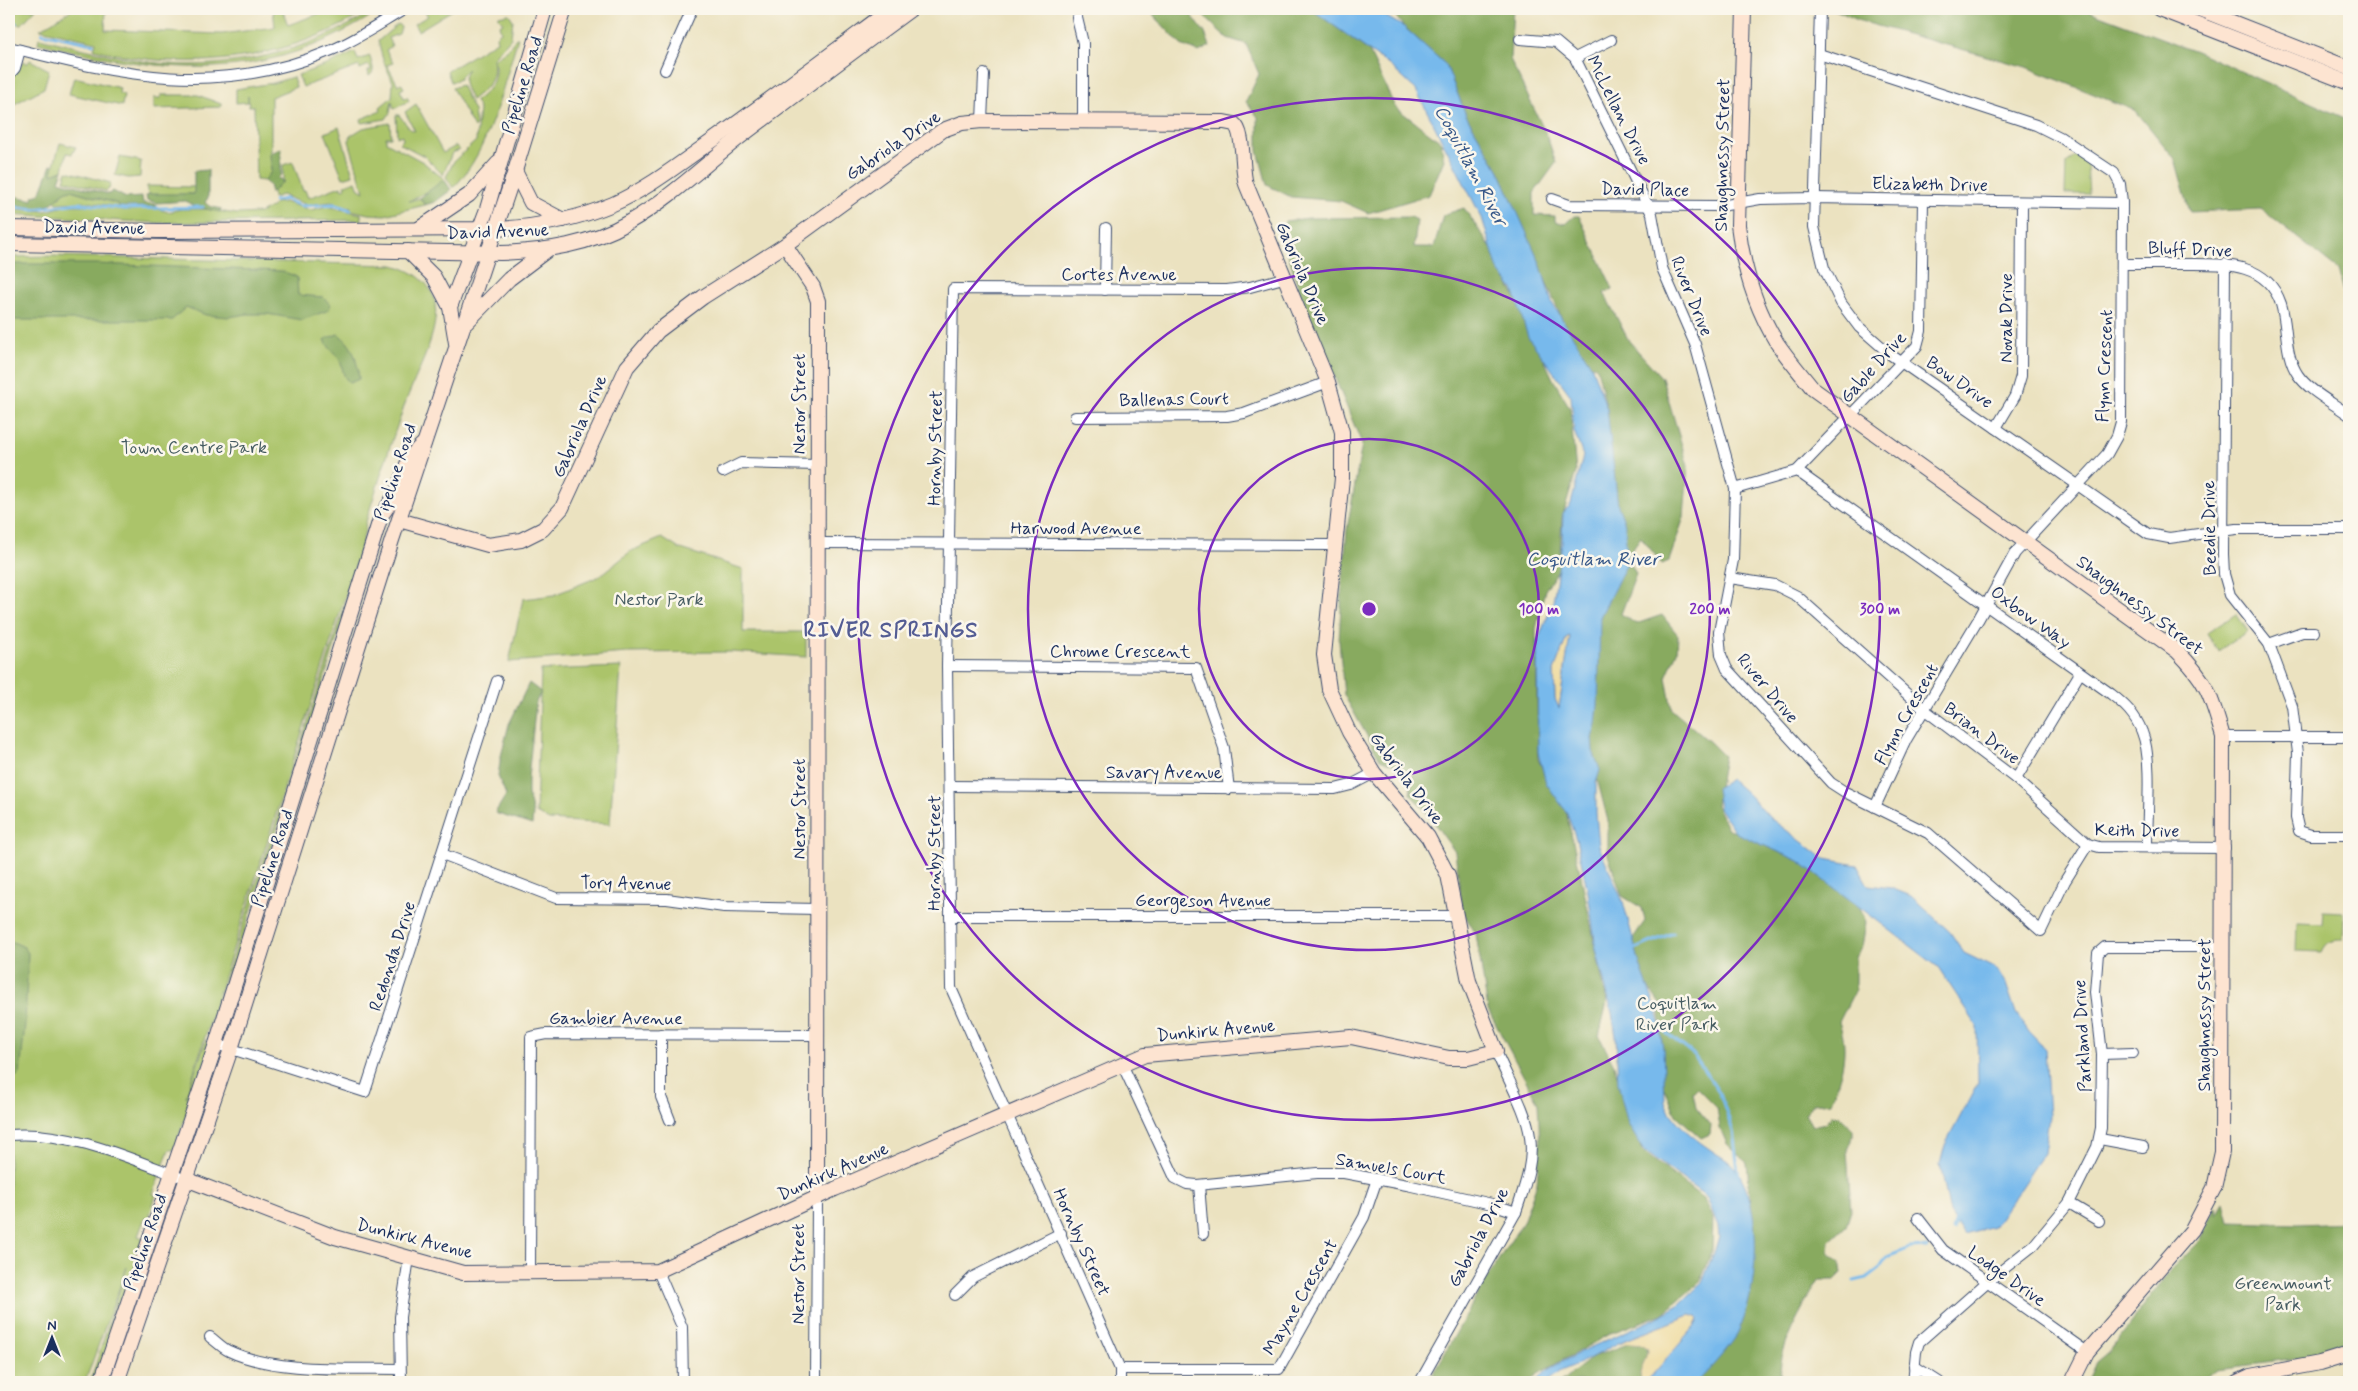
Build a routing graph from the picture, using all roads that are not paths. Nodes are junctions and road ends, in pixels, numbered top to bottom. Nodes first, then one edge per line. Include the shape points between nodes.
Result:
1 (405, 9) edge
2 (545, 9) edge
3 (565, 9) edge
4 (692, 9) edge
5 (891, 9) edge
6 (911, 9) edge
7 (1744, 9) edge
8 (1820, 9) edge
9 (2159, 9) edge
10 (2199, 9) edge
11 (1077, 18) dead end
12 (1520, 39) dead end
13 (1611, 40) dead end
14 (9, 48) edge
15 (20, 50) junction
16 (1819, 54) junction
17 (1575, 58) junction
18 (2349, 68) edge
19 (665, 70) dead end
20 (984, 74) dead end
21 (9, 75) edge
22 (2349, 83) edge
23 (982, 120) junction
24 (1083, 121) junction
25 (500, 160) junction
26 (515, 170) junction
27 (1814, 198) junction
28 (1552, 199) dead end
29 (1923, 200) junction
30 (1738, 201) junction
31 (2022, 202) junction
32 (2122, 202) junction
33 (1648, 205) junction
34 (563, 220) junction
35 (9, 228) edge
36 (420, 228) junction
37 (1106, 228) dead end
38 (479, 229) junction
39 (495, 229) junction
40 (9, 244) edge
41 (785, 245) junction
42 (546, 250) junction
43 (408, 251) junction
44 (470, 252) junction
45 (488, 253) junction
46 (2122, 264) junction
47 (2225, 264) junction
48 (1283, 278) junction
49 (953, 289) joint
50 (1105, 290) junction
51 (450, 307) junction
52 (463, 326) junction
53 (456, 343) junction
54 (1902, 362) junction
55 (1328, 382) junction
56 (2349, 415) edge
57 (1075, 417) dead end
58 (1850, 417) junction
59 (1996, 428) junction
60 (425, 442) junction
61 (818, 465) junction
62 (1797, 471) junction
63 (723, 472) dead end
64 (2078, 486) junction
65 (1735, 489) junction
66 (399, 520) junction
67 (2349, 529) edge
68 (2223, 532) junction
69 (2024, 541) junction
70 (818, 543) junction
71 (949, 543) junction
72 (1334, 546) junction
73 (1730, 578) junction
74 (1985, 605) junction
75 (2314, 632) dead end
76 (2269, 644) junction
77 (947, 666) junction
78 (2080, 673) junction
79 (497, 681) dead end
80 (1925, 710) junction
81 (2223, 737) junction
82 (2296, 737) junction
83 (2349, 737) edge
84 (1374, 773) junction
85 (2016, 780) junction
86 (949, 786) junction
87 (1229, 789) junction
88 (1875, 807) junction
89 (2349, 834) edge
90 (2088, 844) junction
91 (2147, 846) junction
92 (2225, 848) junction
93 (442, 854) junction
94 (817, 909) junction
95 (950, 916) junction
96 (1455, 916) junction
97 (2040, 931) joint
98 (2224, 947) junction
99 (661, 1034) junction
100 (817, 1035) junction
101 (216, 1044) junction
102 (231, 1049) junction
103 (1496, 1051) junction
104 (2102, 1054) junction
105 (2133, 1054) dead end
106 (1122, 1064) junction
107 (1006, 1114) junction
108 (670, 1120) dead end
109 (9, 1135) edge
110 (2100, 1139) junction
111 (2143, 1147) dead end
112 (171, 1174) junction
113 (186, 1179) junction
114 (1377, 1179) junction
115 (1199, 1184) junction
116 (817, 1198) junction
117 (2069, 1202) junction
118 (1516, 1212) junction
119 (1918, 1218) dead end
120 (2099, 1221) dead end
121 (1061, 1233) junction
122 (1203, 1234) dead end
123 (409, 1258) junction
124 (658, 1271) junction
125 (530, 1272) junction
126 (1987, 1282) junction
127 (955, 1295) dead end
128 (210, 1337) dead end
129 (2087, 1352) junction
130 (2349, 1354) edge
131 (1914, 1366) junction
132 (400, 1369) junction
133 (1120, 1369) junction
134 (101, 1382) edge
135 (117, 1382) edge
136 (401, 1382) edge
137 (683, 1382) edge
138 (816, 1382) edge
139 (1120, 1382) edge
140 (1420, 1382) edge
141 (1913, 1382) edge
142 (1939, 1382) edge
143 (2072, 1382) edge
144 (2237, 1382) edge

1 - 15 street via 333,50 263,73 228,78 144,76
2 - 25 street, Pipeline Road
3 - 26 street, Pipeline Road
4 - 19 street
5 - 34 street, David Avenue via 751,114 641,190 613,204
6 - 42 street, David Avenue via 742,135 649,210 600,236
7 - 30 street, Shaughnessy Street
8 - 16 street, Bow Drive
9 - 22 street
10 - 18 street
11 - 24 street via 1083,43
12 - 17 street, McLellan Drive via 1556,42
13 - 17 street
14 - 15 street
15 - 21 street via 15,68
16 - 27 street, Bow Drive
16 - 32 street, Flynn Crescent via 2049,131 2114,173 2120,184
17 - 33 street, McLellan Drive
20 - 23 street
23 - 24 street, Gabriola Drive
23 - 41 street, Gabriola Drive via 954,125 935,135
24 - 48 street, Gabriola Drive via 1224,122 1237,126 1241,135 1242,171
25 - 36 street via 469,195
25 - 38 street, Pipeline Road
26 - 34 street via 531,203
26 - 39 street, Pipeline Road
27 - 29 street, Elizabeth Drive
27 - 30 street, Elizabeth Drive
27 - 54 street, Bow Drive via 1814,227 1824,268 1841,303 1859,327
28 - 33 street, David Place via 1569,205
29 - 31 street, Elizabeth Drive
29 - 54 street, Gable Drive via 1922,331 1917,346
30 - 33 street, David Place via 1721,206
30 - 58 street, Shaughnessy Street via 1741,248 1749,279 1778,343 1813,389
31 - 32 street, Elizabeth Drive
31 - 59 street, Novak Drive via 2021,376 2015,396
32 - 46 street, Flynn Crescent
33 - 65 street, River Drive via 1656,229 1658,256 1704,372
34 - 39 street, David Avenue
35 - 36 street, David Avenue via 158,231
36 - 38 street, David Avenue
37 - 50 street
38 - 39 street, David Avenue
38 - 44 street, Pipeline Road
39 - 45 street, Pipeline Road
40 - 43 street, David Avenue
41 - 61 street, Nestor Street via 813,287 818,301
41 - 66 street, Gabriola Drive via 680,312 642,348 621,379 562,508 543,529 520,540 488,544
42 - 45 street, David Avenue
42 - 52 street via 508,279
43 - 44 street, David Avenue
43 - 51 street via 434,277
44 - 45 street, David Avenue
44 - 51 street, Pipeline Road
45 - 52 street, Pipeline Road
46 - 47 street, Bluff Drive
46 - 64 street, Flynn Crescent via 2121,422 2107,454
47 - 56 street, Bluff Drive via 2251,270 2269,283 2281,304 2290,355 2298,374
47 - 68 street, Beedie Drive
48 - 50 street, Cortes Avenue via 1227,290
48 - 55 street, Gabriola Drive
49 - 50 street, Cortes Avenue
49 - 71 street, Hornby Street
51 - 53 street, Pipeline Road
52 - 53 street, Pipeline Road
53 - 60 street, Pipeline Road
54 - 58 street, Gable Drive
54 - 59 street, Bow Drive
55 - 57 street, Ballenas Court via 1244,413 1227,416
55 - 72 street, Gabriola Drive via 1343,441
58 - 62 street, Gable Drive
58 - 69 street, Shaughnessy Street
59 - 64 street, Bow Drive
60 - 66 street, Pipeline Road
60 - 101 street, Pipeline Road via 406,461 398,489 381,516
61 - 63 street via 741,463
61 - 70 street, Nestor Street
62 - 65 street, Gable Drive
62 - 74 street, Oxbow Way
64 - 68 street, Bow Drive via 2136,528 2154,537
64 - 69 street, Flynn Crescent
65 - 73 street, River Drive via 1734,560
66 - 102 street, Pipeline Road
67 - 68 street, Bow Drive via 2236,529
68 - 76 street, Beedie Drive via 2228,590
69 - 74 street, Flynn Crescent
69 - 81 street, Shaughnessy Street via 2177,651 2198,673 2212,697
70 - 71 street, Harwood Avenue
70 - 94 street, Nestor Street
71 - 72 street, Harwood Avenue
71 - 77 street, Hornby Street
72 - 84 street, Gabriola Drive via 1324,655 1326,674 1335,706
73 - 80 street, Brian Drive via 1775,586 1797,596
73 - 88 street, River Drive via 1719,632 1726,669 1823,776 1836,787
74 - 78 street, Oxbow Way
74 - 80 street, Flynn Crescent
75 - 76 street via 2302,632
76 - 82 street, Beedie Drive via 2292,706
77 - 86 street, Hornby Street
77 - 87 street, Chrome Crescent via 1196,668 1224,748
78 - 85 street
78 - 91 street, Oxbow Way via 2124,705 2143,733 2147,761
79 - 93 street, Redonda Drive
80 - 85 street, Brian Drive
80 - 88 street, Flynn Crescent via 1906,740
81 - 82 street
81 - 92 street, Shaughnessy Street
82 - 83 street
82 - 89 street, Beedie Drive via 2296,818 2299,831 2311,835
84 - 87 street, Savary Avenue via 1352,785 1335,789
84 - 96 street, Gabriola Drive via 1434,846 1448,875
85 - 90 street, Brian Drive
86 - 87 street, Savary Avenue
86 - 95 street, Hornby Street
88 - 97 street, River Drive via 1936,839
90 - 91 street, Keith Drive via 2099,847
90 - 97 street, Keith Drive
91 - 92 street, Keith Drive
92 - 98 street, Shaughnessy Street
93 - 94 street, Tory Avenue via 556,898 667,899 724,907
93 - 102 street, Redonda Drive via 365,1092
94 - 100 street, Nestor Street
95 - 96 street, Georgeson Avenue
95 - 107 street, Hornby Street via 951,988
96 - 103 street, Gabriola Drive via 1469,982
98 - 104 street, Parkland Drive via 2105,947 2100,950 2096,960 2095,992
98 - 129 street, Shaughnessy Street via 2222,1152 2214,1188 2192,1230
99 - 100 street, Gambier Avenue
99 - 108 street via 661,1097
99 - 125 street, Gambier Avenue via 546,1034 531,1037
100 - 116 street, Nestor Street
101 - 102 street, Redonda Drive
101 - 112 street, Pipeline Road
102 - 113 street, Pipeline Road
103 - 106 street, Dunkirk Avenue via 1468,1058 1449,1058 1351,1037 1155,1054
103 - 118 street, Gabriola Drive via 1530,1136 1529,1167
104 - 105 street
104 - 110 street, Parkland Drive
106 - 107 street, Dunkirk Avenue
106 - 115 street, Samuels Court via 1175,1178 1187,1184
107 - 116 street, Dunkirk Avenue
107 - 121 street, Hornby Street
109 - 112 street via 58,1138
110 - 111 street
110 - 117 street, Parkland Drive
112 - 113 street
112 - 134 street, Pipeline Road
113 - 123 street, Dunkirk Avenue via 335,1237
113 - 135 street, Pipeline Road
114 - 115 street, Samuels Court via 1324,1172
114 - 118 street, Samuels Court
114 - 133 street, Mayne Crescent via 1364,1217 1279,1369
115 - 122 street
116 - 124 street, Dunkirk Avenue
116 - 138 street, Nestor Street
117 - 120 street
117 - 126 street, Parkland Drive via 2034,1245
118 - 140 street, Gabriola Drive
119 - 126 street, Lodge Drive via 1943,1250
121 - 127 street via 973,1277
121 - 133 street, Hornby Street
123 - 125 street, Dunkirk Avenue via 463,1273
123 - 132 street via 400,1317
124 - 125 street, Dunkirk Avenue
124 - 137 street via 682,1327
126 - 129 street, Lodge Drive
126 - 131 street, Parkland Drive via 1919,1342
128 - 132 street via 228,1351 259,1360 308,1368
129 - 143 street, Shaughnessy Street
130 - 144 street via 2250,1376
131 - 141 street, Parkland Drive
131 - 142 street
132 - 136 street
133 - 139 street, Hornby Street

